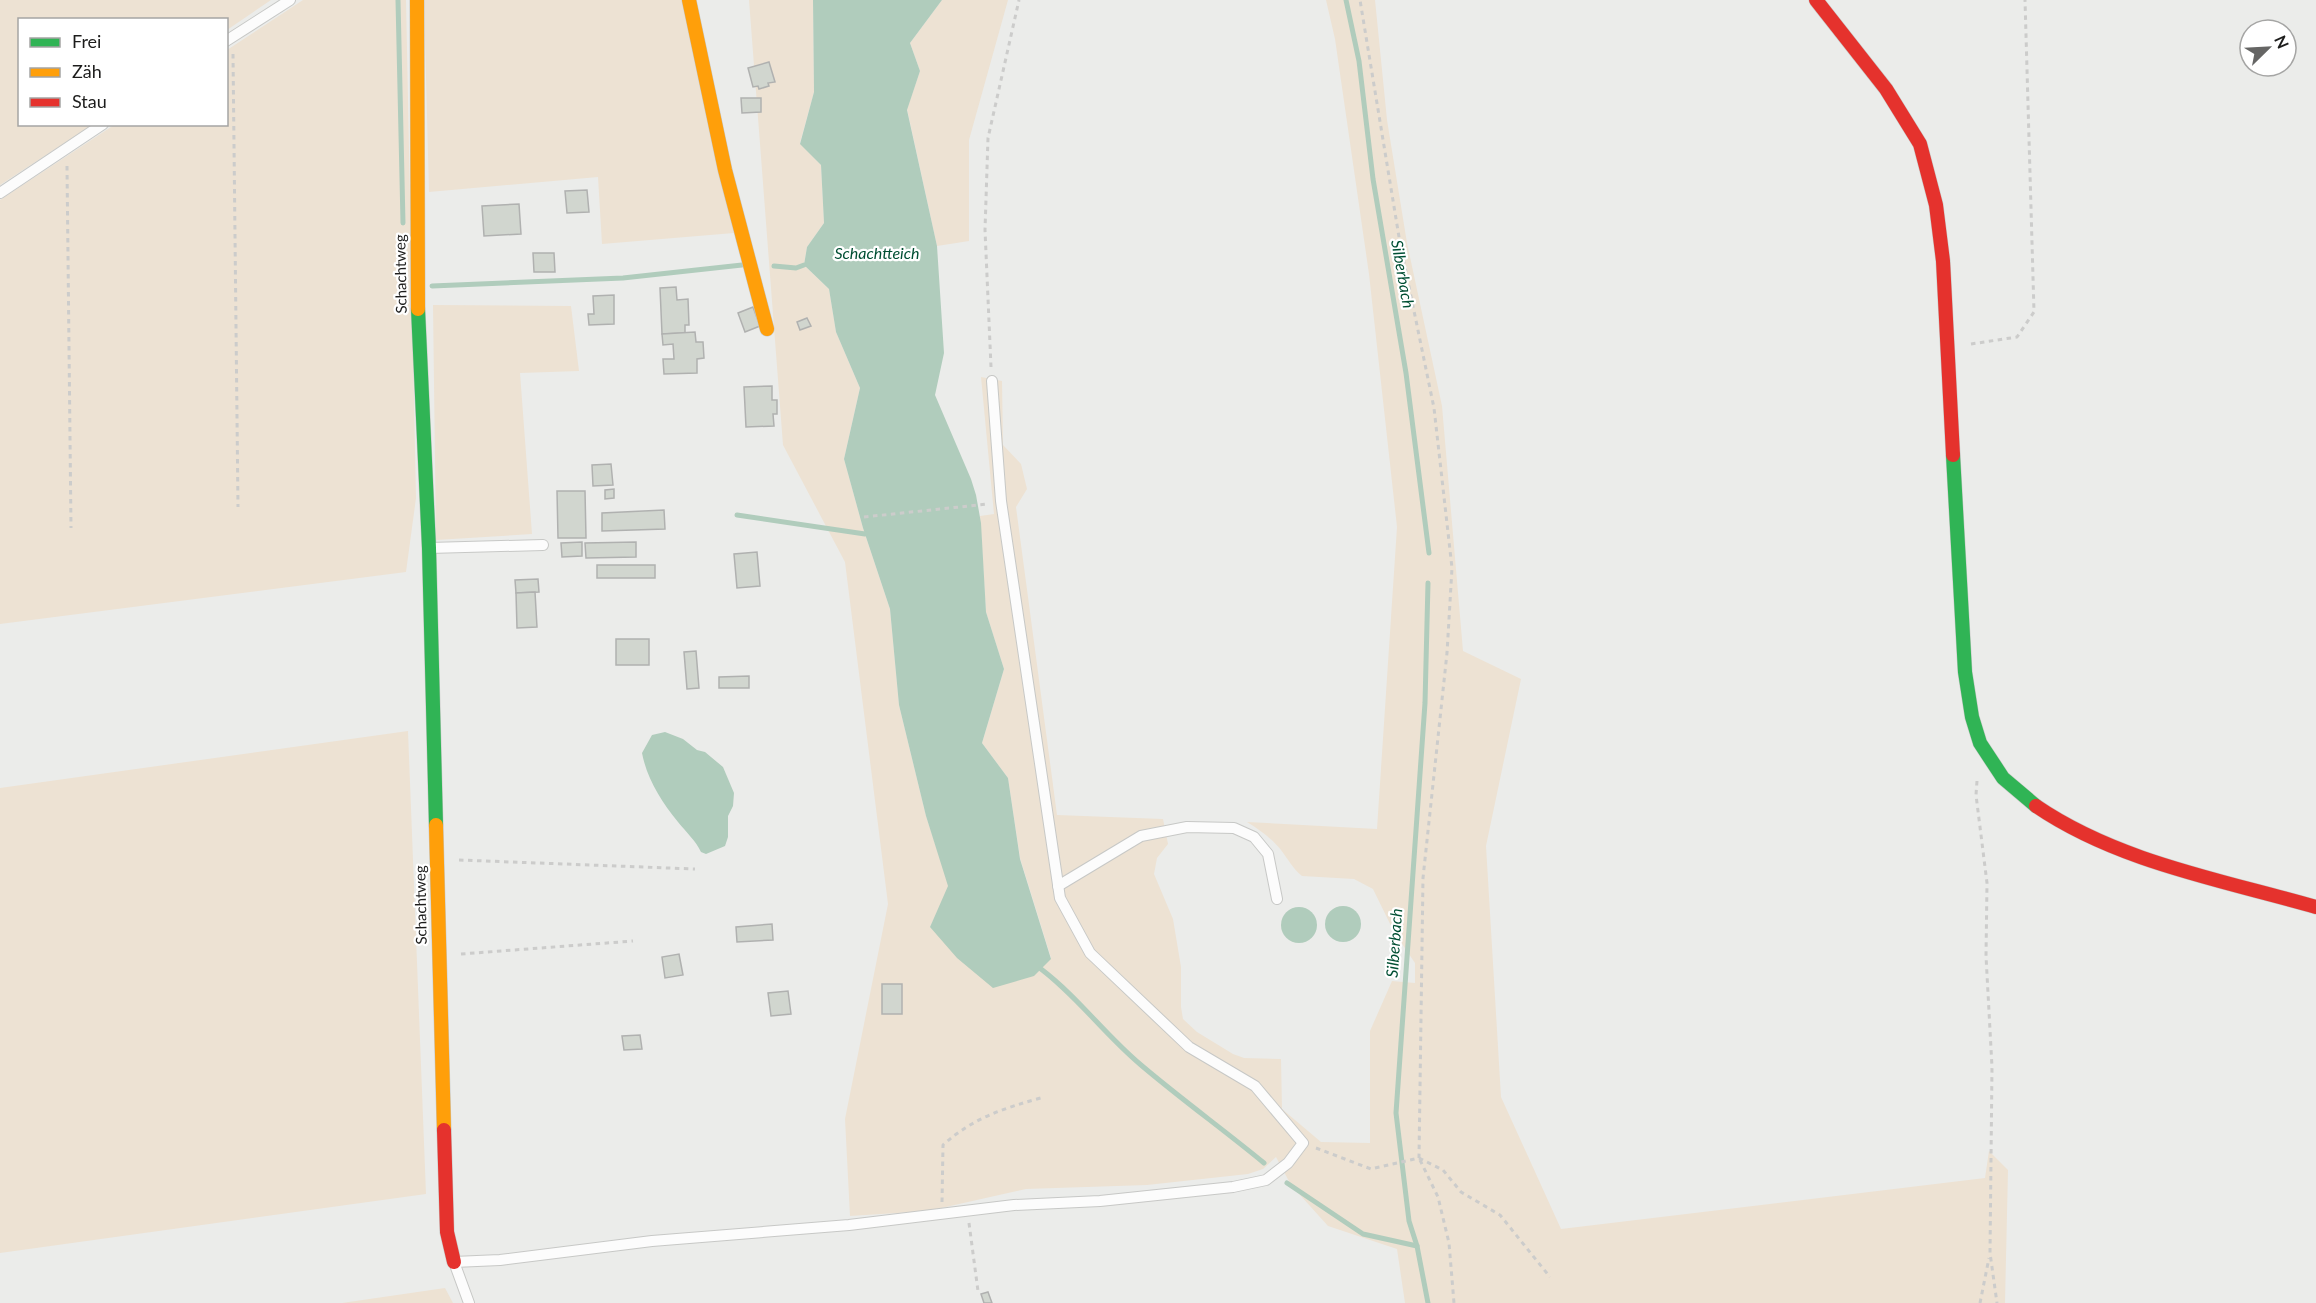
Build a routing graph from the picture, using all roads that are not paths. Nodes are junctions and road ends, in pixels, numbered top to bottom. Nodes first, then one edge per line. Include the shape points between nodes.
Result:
1 (290, 0) edge
2 (417, 0) edge
3 (689, 0) edge
4 (1815, 0) edge
5 (229, 39) edge
6 (100, 126) edge
7 (0, 194) edge
8 (766, 329) dead end
9 (992, 381) road end
10 (982, 396) dead end
11 (993, 405) junction
12 (543, 545) dead end
13 (429, 548) junction
14 (1058, 886) junction
15 (1277, 899) dead end
16 (2316, 908) edge
17 (454, 1262) junction
18 (469, 1303) edge

1 - 5 lane
2 - 13 street, Schachtweg via 417,288
3 - 8 street via 725,170
4 - 16 street via 1886,89 1920,144 1936,205 1943,261 1965,672 1975,727 1990,760 2034,804 2081,832 2160,862
6 - 7 lane
9 - 11 lane
10 - 11 lane
11 - 14 lane via 1001,501
12 - 13 lane
13 - 17 street, Schachtweg via 447,1232
14 - 15 lane via 1141,836 1188,827 1234,828 1254,837 1268,854
14 - 17 lane via 1060,898 1090,953 1189,1047 1255,1086 1303,1143 1288,1163 1266,1180 1100,1201 1014,1205 849,1226
17 - 18 lane

